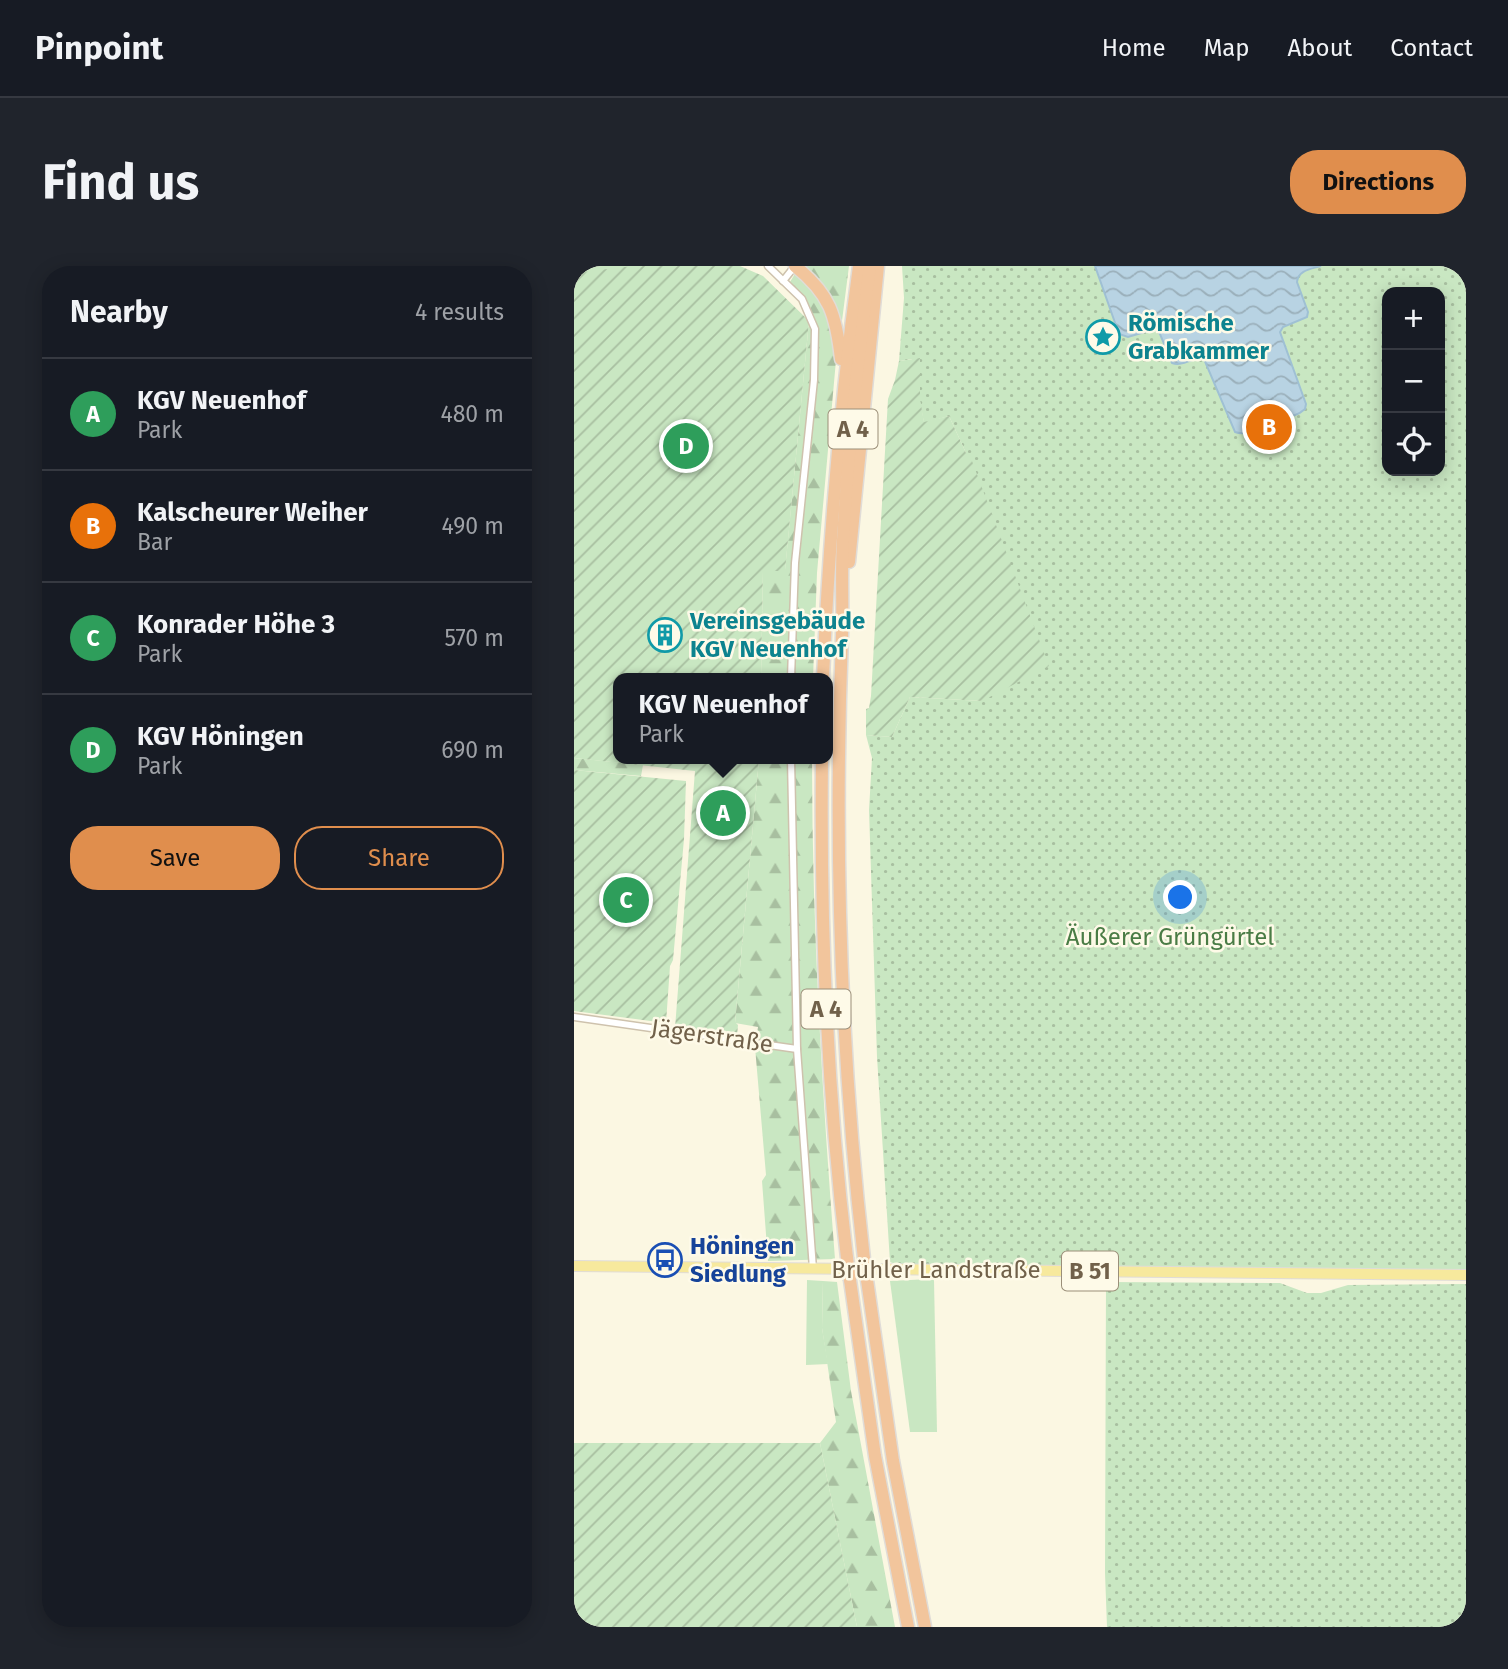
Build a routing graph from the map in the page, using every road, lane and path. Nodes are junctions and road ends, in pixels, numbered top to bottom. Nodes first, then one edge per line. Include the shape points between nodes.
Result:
1 (768, 266) edge
2 (859, 266) edge
3 (870, 266) edge
4 (878, 266) edge
5 (797, 268) edge
6 (783, 281) junction
7 (843, 380) junction
8 (843, 593) junction
9 (792, 617) junction
10 (765, 619) dead end
11 (791, 673) edge
12 (823, 673) edge
13 (791, 764) edge
14 (822, 764) edge
15 (574, 1017) edge
16 (797, 1049) junction
17 (574, 1266) edge
18 (813, 1269) junction
19 (1466, 1275) edge
20 (908, 1627) edge
21 (925, 1627) edge

1 - 6 street
2 - 7 highway, A 4
3 - 8 highway, A 4 via 844,528
4 - 8 highway, A 4 via 852,543
5 - 6 street
5 - 7 highway via 831,305
6 - 9 street via 802,299 815,329
7 - 12 highway, A 4
8 - 21 highway, A 4, bridge via 837,778 840,945 852,1148 892,1461
9 - 10 street via 786,624
9 - 11 street
13 - 16 street
14 - 20 highway, A 4, bridge via 828,1062 847,1258 874,1457
15 - 16 street, Jägerstraße
16 - 18 street, Jägerstraße
17 - 18 main road, Brühler Landstraße / B 51
18 - 19 main road, Brühler Landstraße / B 51

